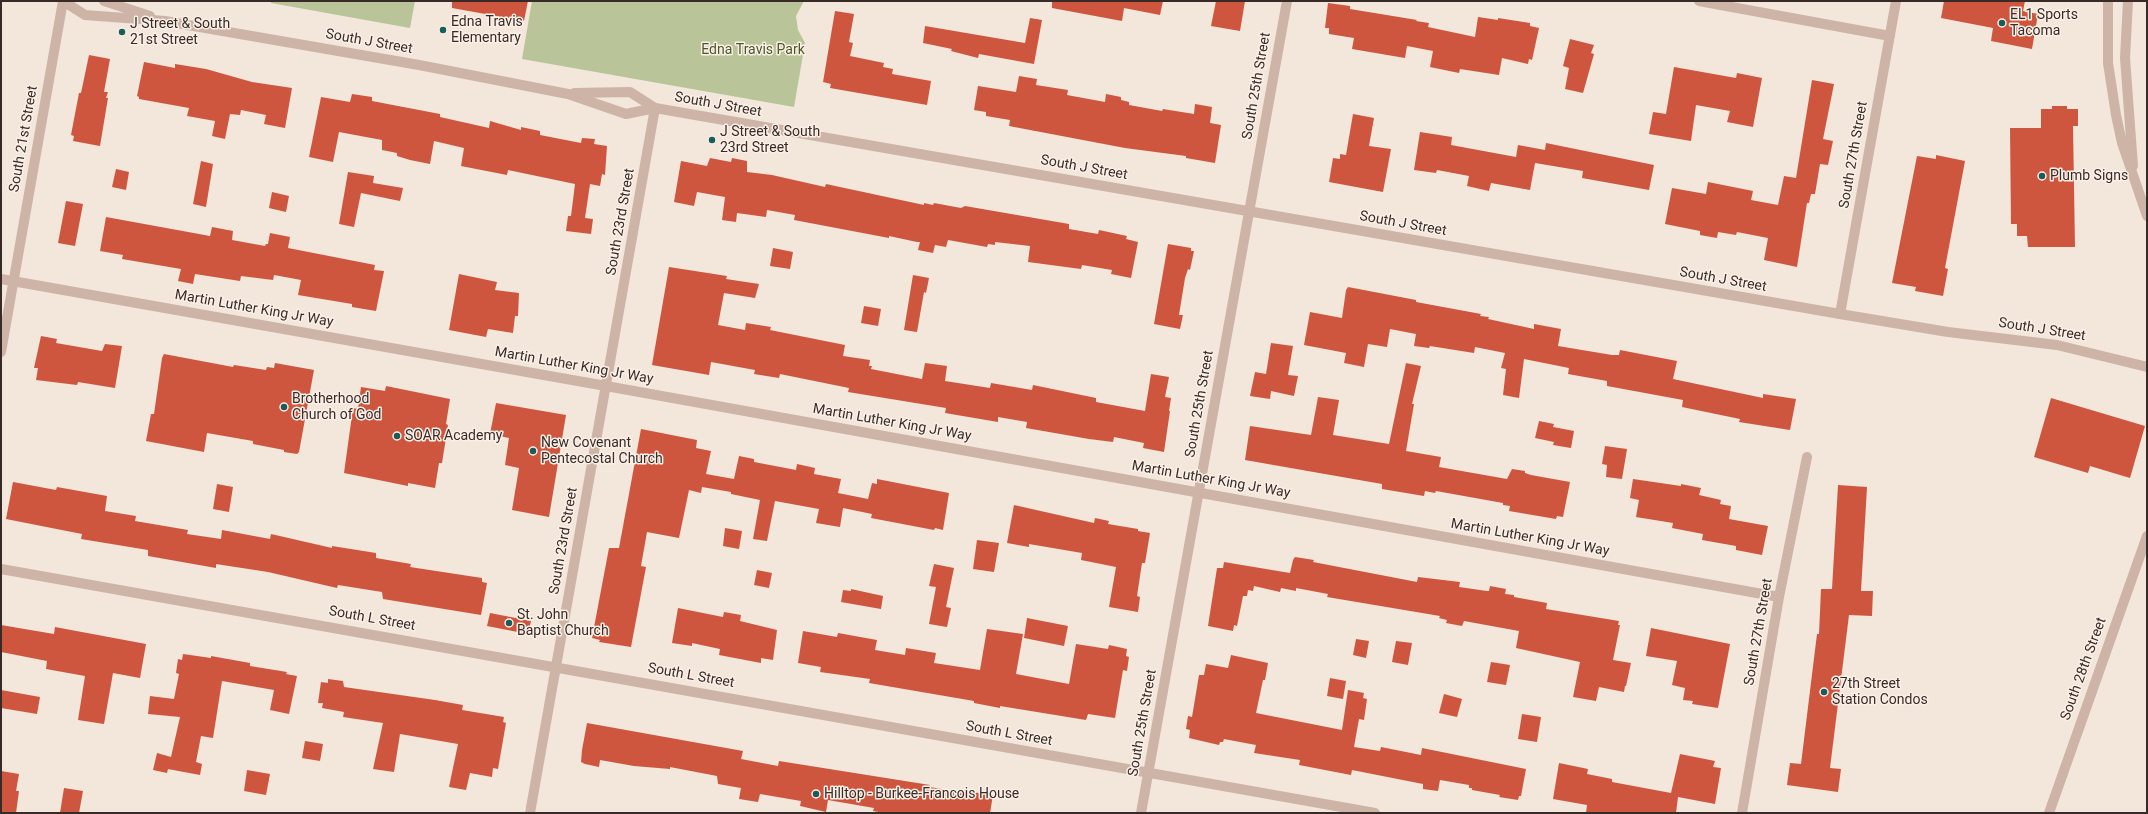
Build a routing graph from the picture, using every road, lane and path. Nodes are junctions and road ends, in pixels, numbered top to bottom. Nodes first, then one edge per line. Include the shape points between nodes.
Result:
1 (63, 1) edge
2 (104, 1) edge
3 (1287, 1) edge
4 (1699, 1) edge
5 (1896, 1) edge
6 (2108, 1) edge
7 (2128, 1) edge
8 (166, 21) junction
9 (1890, 36) junction
10 (568, 94) junction
11 (655, 108) junction
12 (2133, 178) junction
13 (1249, 211) junction
14 (2147, 216) edge
15 (1, 279) edge
16 (14, 281) junction
17 (1840, 314) junction
18 (1, 352) edge
19 (2147, 367) edge
20 (606, 386) junction
21 (1807, 458) dead end
22 (1198, 492) junction
23 (2147, 536) edge
24 (1, 568) edge
25 (1778, 597) junction
26 (556, 666) junction
27 (1148, 773) junction
28 (530, 813) edge
29 (1141, 813) edge
30 (1375, 813) edge
31 (1742, 813) edge
32 (2049, 813) edge

1 - 8 street, South J Street via 85,15
1 - 16 street, South 21st Street
2 - 8 street, South J Street
3 - 13 street, South 25th Street
4 - 9 street
5 - 9 street, South 27th Street
6 - 12 street via 2107,41 2111,89 2122,143
7 - 12 street via 2125,58
8 - 10 street, South J Street
9 - 17 street, South 27th Street
10 - 11 street, South J Street via 626,114
10 - 11 street, South J Street via 630,92
11 - 13 street, South J Street
11 - 20 street, South 23rd Street
12 - 14 street
13 - 17 street, South J Street
13 - 22 street, South 25th Street
15 - 16 street, Martin Luther King Jr Way
16 - 18 street, South 21st Street
16 - 20 street, Martin Luther King Jr Way
17 - 19 street, South J Street via 1948,332 2057,345
20 - 22 street, Martin Luther King Jr Way
20 - 26 street, South 23rd Street
21 - 25 street, South 27th Street
22 - 25 street, Martin Luther King Jr Way
22 - 27 street, South 25th Street
23 - 32 street, South 28th Street
24 - 26 street, South L Street
25 - 31 street, South 27th Street
26 - 27 street, South L Street
26 - 28 street, South 23rd Street
27 - 29 street, South 25th Street
27 - 30 street, South L Street

